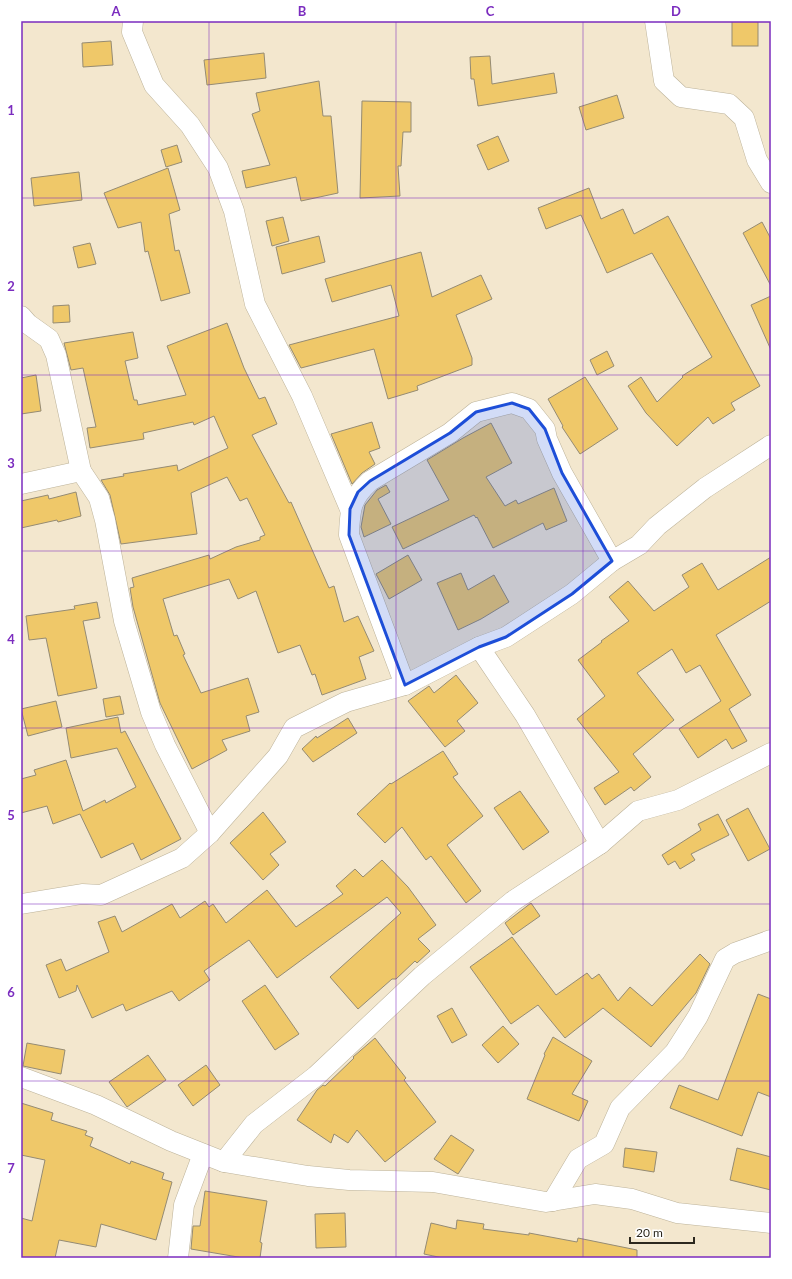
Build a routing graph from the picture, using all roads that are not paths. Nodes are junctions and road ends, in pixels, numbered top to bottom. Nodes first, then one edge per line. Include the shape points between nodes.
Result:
1 (133, 21) edge
2 (655, 21) edge
3 (771, 183) edge
4 (21, 316) edge
5 (771, 446) edge
6 (81, 471) junction
7 (21, 484) edge
8 (350, 509) junction
9 (612, 561) junction
10 (479, 647) junction
11 (405, 685) junction
12 (771, 753) edge
13 (210, 833) junction
14 (600, 844) junction
15 (21, 904) edge
16 (771, 940) edge
17 (21, 1076) edge
18 (203, 1154) junction
19 (224, 1162) junction
20 (553, 1201) junction
21 (771, 1224) edge
22 (178, 1258) edge

1 - 8 street via 132,32 154,85 190,125 218,168 234,211 255,304 302,396
2 - 3 street via 664,81 681,96 729,104 744,118 757,160
4 - 6 street via 50,339 56,355
5 - 9 street via 705,488 657,526 639,545
6 - 7 street
6 - 13 street via 99,498 124,621 151,712
8 - 9 street via 358,492 370,482 450,433 476,412 512,403 529,409 545,429 562,473
8 - 11 street via 349,535
9 - 10 street via 572,594 526,625 506,637
10 - 11 street
10 - 14 street via 525,716
11 - 13 street via 346,702 294,728 278,756
12 - 14 street via 678,800 638,811
13 - 15 street via 182,858 101,895 82,894
14 - 19 street via 513,901 422,976 316,1076 254,1124
16 - 20 street via 724,959 698,1016 675,1052 620,1108 604,1144 578,1159
17 - 18 street via 96,1105 171,1142
18 - 19 street
18 - 22 street via 184,1205
19 - 20 street via 349,1180 433,1182 546,1202
20 - 21 street via 595,1194 632,1199 677,1213

